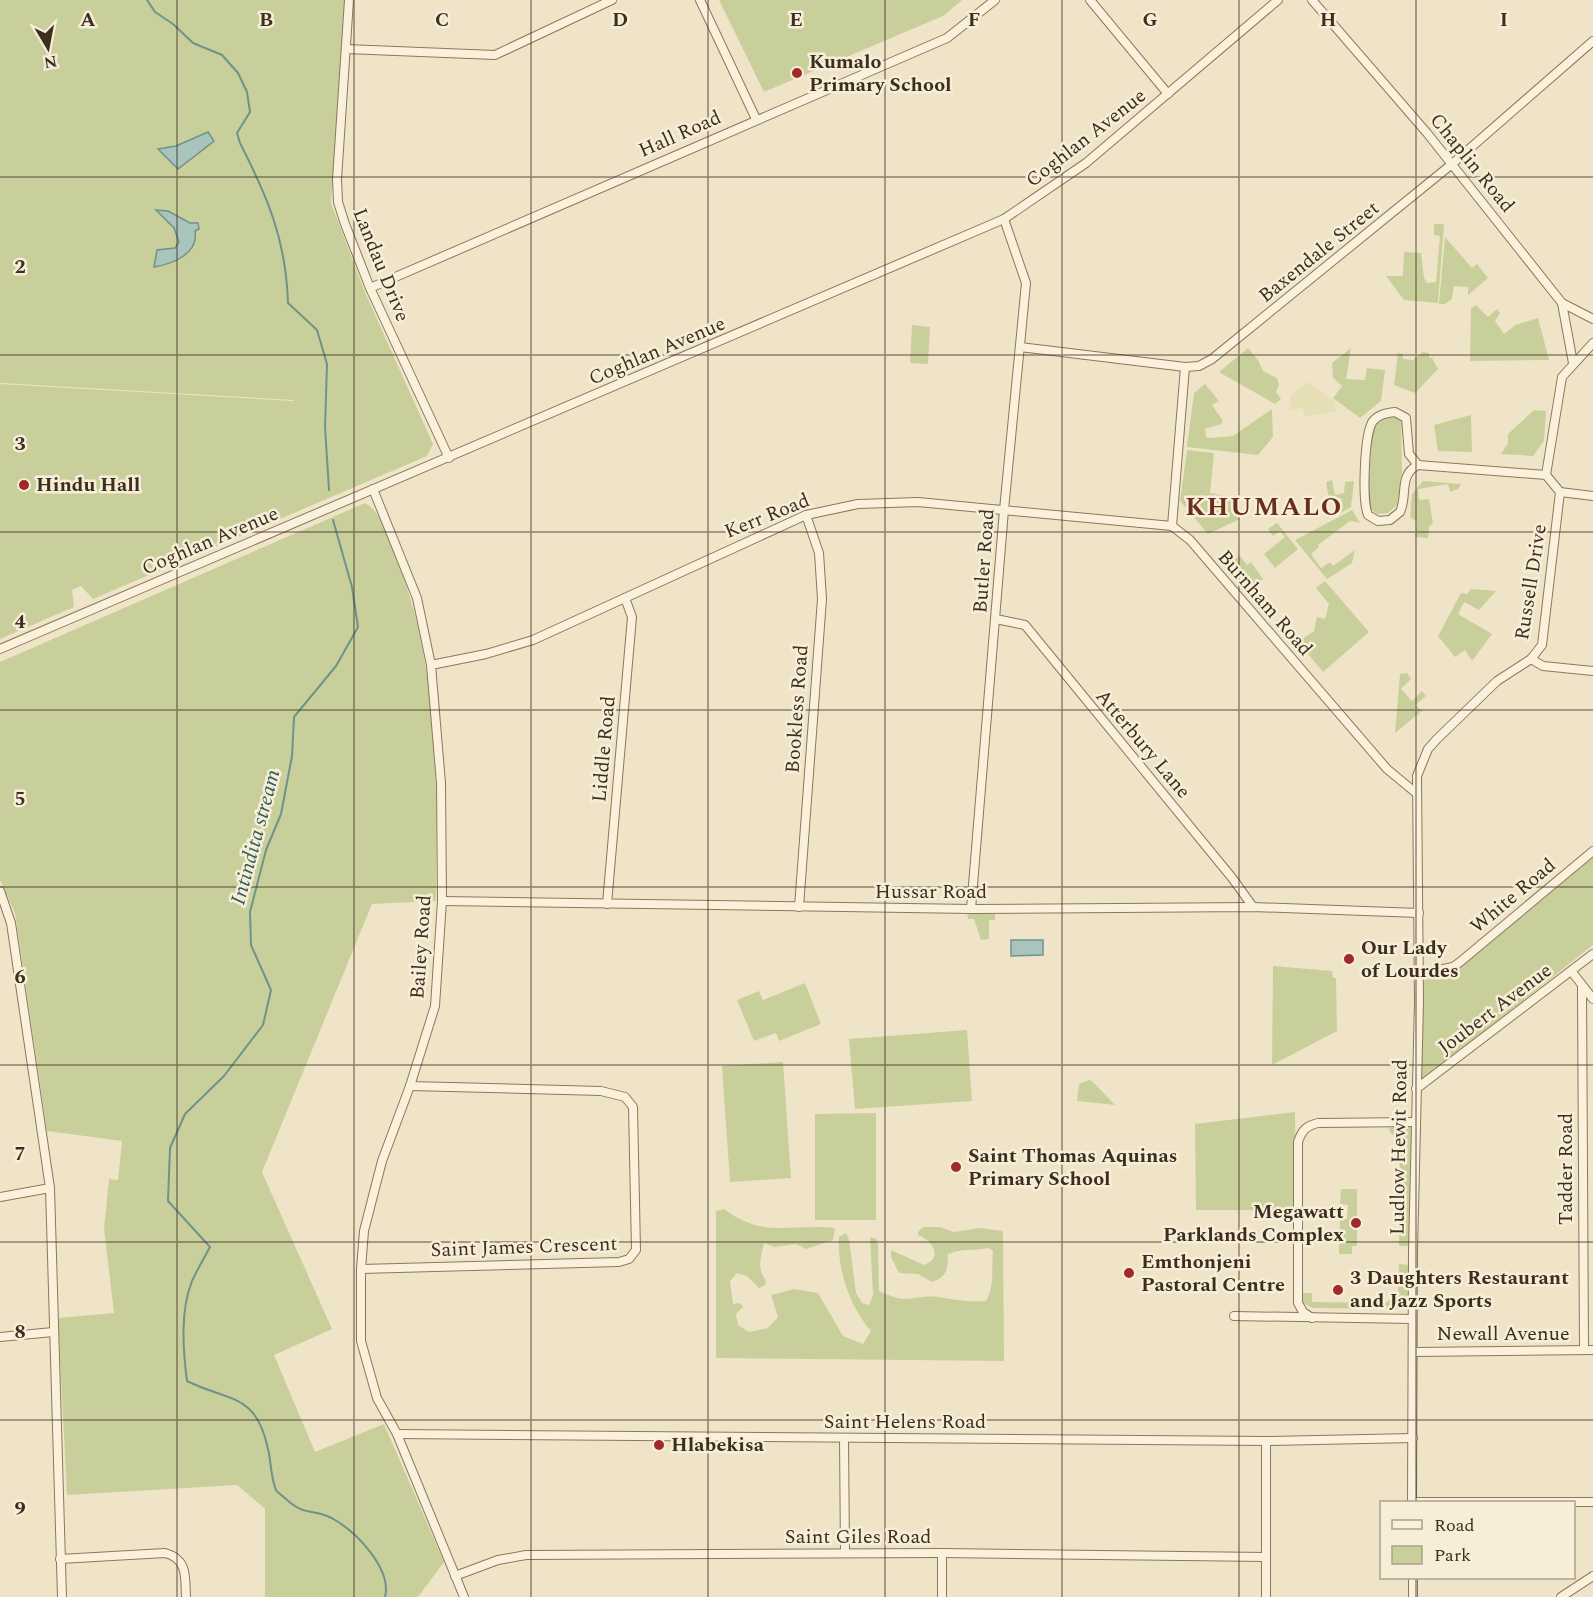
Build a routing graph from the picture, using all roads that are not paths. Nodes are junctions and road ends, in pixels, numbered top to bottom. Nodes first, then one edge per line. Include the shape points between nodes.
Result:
1 (349, 0) edge
2 (612, 0) edge
3 (700, 0) edge
4 (995, 0) edge
5 (1090, 0) edge
6 (1278, 0) edge
7 (1312, 0) edge
8 (1593, 40) edge
9 (346, 49) junction
10 (1168, 94) junction
11 (756, 119) junction
12 (1452, 164) junction
13 (1005, 219) junction
14 (370, 288) junction
15 (1562, 303) junction
16 (1593, 320) edge
17 (1593, 343) edge
18 (1020, 347) junction
19 (1571, 365) junction
20 (1185, 367) junction
21 (448, 458) junction
22 (1418, 465) junction
23 (1546, 475) junction
24 (373, 489) junction
25 (1560, 492) junction
26 (1593, 496) edge
27 (1004, 510) junction
28 (806, 515) junction
29 (1172, 526) junction
30 (625, 598) junction
31 (996, 619) junction
32 (0, 649) edge
33 (1531, 659) junction
34 (431, 665) junction
35 (1593, 671) edge
36 (1416, 793) junction
37 (1593, 850) edge
38 (0, 891) edge
39 (442, 901) junction
40 (607, 904) junction
41 (799, 907) junction
42 (1253, 907) junction
43 (971, 909) junction
44 (1419, 913) junction
45 (1593, 954) edge
46 (1572, 972) junction
47 (1419, 974) junction
48 (1582, 987) junction
49 (1593, 999) edge
50 (410, 1086) junction
51 (1416, 1089) junction
52 (1415, 1122) junction
53 (50, 1188) junction
54 (0, 1197) edge
55 (361, 1269) junction
56 (1234, 1316) dead end
57 (1312, 1318) junction
58 (1412, 1319) junction
59 (52, 1332) junction
60 (0, 1337) edge
61 (1589, 1350) edge
62 (1413, 1352) junction
63 (397, 1434) junction
64 (844, 1438) junction
65 (1413, 1438) junction
66 (1266, 1441) junction
67 (1412, 1501) edge
68 (1575, 1502) edge
69 (1593, 1502) edge
70 (845, 1553) junction
71 (942, 1553) junction
72 (1266, 1557) junction
73 (60, 1559) junction
74 (454, 1576) junction
75 (1593, 1576) edge
76 (1413, 1579) edge
77 (62, 1597) edge
78 (186, 1597) edge
79 (464, 1597) edge
80 (942, 1597) edge
81 (1266, 1597) edge
82 (1413, 1597) edge
83 (1561, 1597) edge

1 - 9 street, Landau Drive
2 - 9 street via 495,55
3 - 11 street
4 - 11 street, Hall Road via 955,34
5 - 10 street
6 - 10 street, Coghlan Avenue
7 - 12 street, Chaplin Road
8 - 12 street, Baxendale Street
9 - 14 street, Landau Drive via 338,202
10 - 13 street, Coghlan Avenue via 1086,163
11 - 14 street, Hall Road
12 - 15 street, Chaplin Road
12 - 20 street, Baxendale Street via 1224,351 1199,366
13 - 18 street, Butler Road via 1026,283
13 - 21 street, Coghlan Avenue
14 - 21 street, Landau Drive
15 - 16 street
15 - 19 street, Chaplin Road
17 - 19 street
18 - 20 street, Baxendale Street
18 - 27 street, Butler Road
19 - 23 street via 1559,387
20 - 29 street
21 - 24 street, Coghlan Avenue
22 - 22 street via 1409,454 1404,415 1395,412 1374,420 1368,437 1365,502 1372,519 1390,519 1400,512 1406,475
22 - 23 street
23 - 25 street
24 - 32 street, Coghlan Avenue
24 - 34 street, Bailey Road via 417,598
25 - 26 street
25 - 33 street, Russell Drive via 1542,645
27 - 28 street, Kerr Road via 892,502 858,504
27 - 29 street, Kerr Road
27 - 31 street, Butler Road
28 - 30 street, Kerr Road
28 - 41 street, Bookless Road via 819,553 822,599
29 - 36 street, Burnham Road via 1190,540 1387,769
30 - 34 street, Kerr Road via 512,648
30 - 40 street, Liddle Road via 632,617
31 - 42 street, Atterbury Lane via 1024,626
31 - 43 street, Butler Road
33 - 35 street via 1543,666
33 - 36 street, Russell Drive via 1497,681 1437,739 1422,762
34 - 39 street, Bailey Road via 441,783
36 - 44 street, Ludlow Hewit Road
37 - 47 street, White Road via 1460,962
38 - 53 street via 10,923
39 - 40 street, Hussar Road
39 - 50 street, Bailey Road via 435,1006
40 - 41 street, Hussar Road
41 - 43 street, Hussar Road
42 - 43 street, Hussar Road
42 - 44 street, Hussar Road
44 - 47 street, Ludlow Hewit Road
45 - 46 street, Joubert Avenue
46 - 48 street
46 - 51 street, Joubert Avenue
47 - 51 street, Ludlow Hewit Road
48 - 49 street
48 - 61 street, Tadder Road
50 - 55 street, Bailey Road via 369,1205
50 - 55 street, Saint James Crescent via 601,1091 625,1097 633,1107 636,1250 629,1259 619,1262
51 - 52 street, Ludlow Hewit Road
52 - 57 street via 1318,1123 1301,1134 1298,1303
52 - 58 street, Ludlow Hewit Road
53 - 54 street
53 - 59 street
55 - 63 street, Bailey Road via 361,1341 377,1398
56 - 57 street
57 - 58 street
58 - 62 street, Ludlow Hewit Road
59 - 60 street
59 - 73 street
61 - 62 street, Newall Avenue
62 - 65 street, Ludlow Hewit Road
63 - 64 street, Saint Helens Road
63 - 74 street, Bailey Road
64 - 66 street, Saint Helens Road
64 - 70 street
65 - 66 street, Saint Helens Road
65 - 67 street, Ludlow Hewit Road
66 - 72 street
68 - 69 street
70 - 71 street, Saint Giles Road
70 - 74 street, Saint Giles Road via 526,1555 498,1560
71 - 72 street, Saint Giles Road
71 - 80 street
72 - 81 street
73 - 77 street
73 - 78 street via 173,1555 185,1572
74 - 79 street, Bailey Road
75 - 83 street
76 - 82 street

